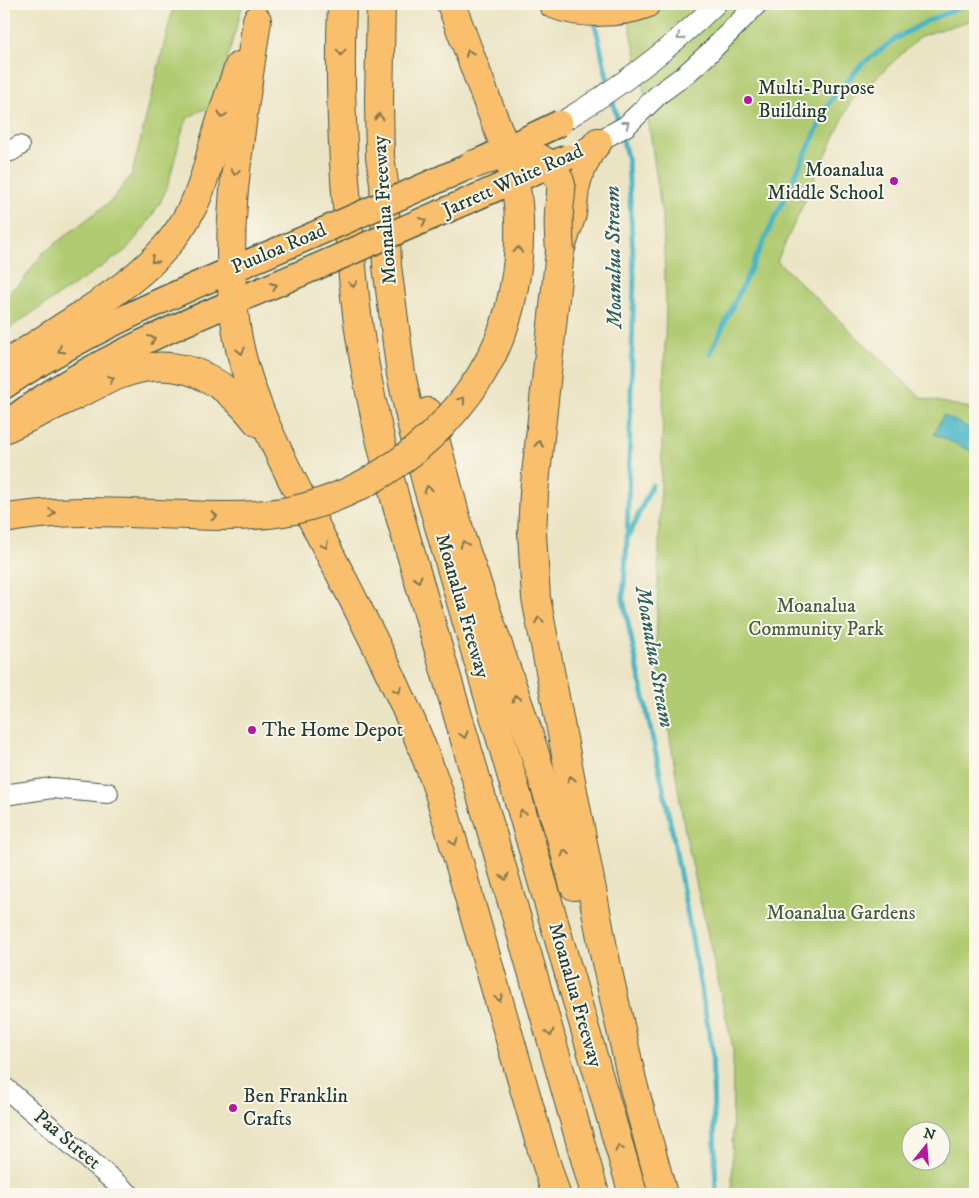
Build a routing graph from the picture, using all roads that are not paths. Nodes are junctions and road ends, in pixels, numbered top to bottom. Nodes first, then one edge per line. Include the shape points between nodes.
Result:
1 (342, 4) edge
2 (381, 4) edge
3 (451, 4) edge
4 (553, 4) edge
5 (646, 4) edge
6 (716, 4) edge
7 (757, 4) edge
8 (259, 12) edge
9 (560, 123) joint
10 (598, 142) junction
11 (559, 161) junction
12 (472, 165) junction
13 (384, 183) junction
14 (560, 251) junction
15 (232, 270) junction
16 (233, 303) junction
17 (4, 366) edge
18 (4, 386) edge
19 (4, 425) edge
20 (4, 429) edge
21 (287, 470) junction
22 (4, 519) edge
23 (108, 793) dead end
24 (4, 795) edge
25 (633, 1084) junction
26 (4, 1087) edge
27 (566, 1090) junction
28 (541, 1147) junction
29 (129, 1194) edge
30 (549, 1194) edge
31 (556, 1194) edge
32 (586, 1194) edge
33 (595, 1194) edge
34 (633, 1194) edge
35 (662, 1194) edge

1 -> 27 highway, Moanalua Freeway via 343,180 359,335 370,393 397,506
13 -> 2 highway, Moanalua Freeway via 379,101
22 -> 3 highway, bridge via 68,512 243,516 294,510 361,485 406,457 426,441 463,400 493,352 512,298 518,256 518,204 511,168
4 - 5 highway via 592,12 610,12
6 -> 9 street, Jarrett White Road via 627,80
10 -> 7 street, Jarrett White Road via 626,126 686,74
8 -> 15 highway via 234,181
8 -> 17 highway via 227,97 202,185 176,235 161,254 111,296
9 - 12 main road, Puuloa Road, bridge
10 - 11 street, Jarrett White Road
10 - 14 highway via 578,178 572,214
11 - 12 highway, bridge via 511,154
11 - 14 highway, bridge via 556,173 561,185
16 -> 11 main road, Jarrett White Road, bridge
12 - 15 main road, Puuloa Road, bridge
25 -> 13 highway via 592,955 560,834 462,540 423,395 402,267
34 -> 13 highway, Moanalua Freeway via 413,430 387,266
25 -> 14 highway via 540,627 532,565 534,492
15 - 16 highway
15 -> 18 main road, Puuloa Road via 76,341
19 -> 16 main road, Puuloa Road via 84,372
16 -> 21 highway via 247,376
20 -> 21 highway via 128,372 151,367 183,370 202,375 229,391 246,408
21 -> 28 highway via 372,636 426,754
23 - 24 street via 52,788
25 - 35 highway
26 - 29 street, Paa Street
27 - 32 highway
27 - 33 highway, Moanalua Freeway
28 - 30 highway
28 - 31 highway

